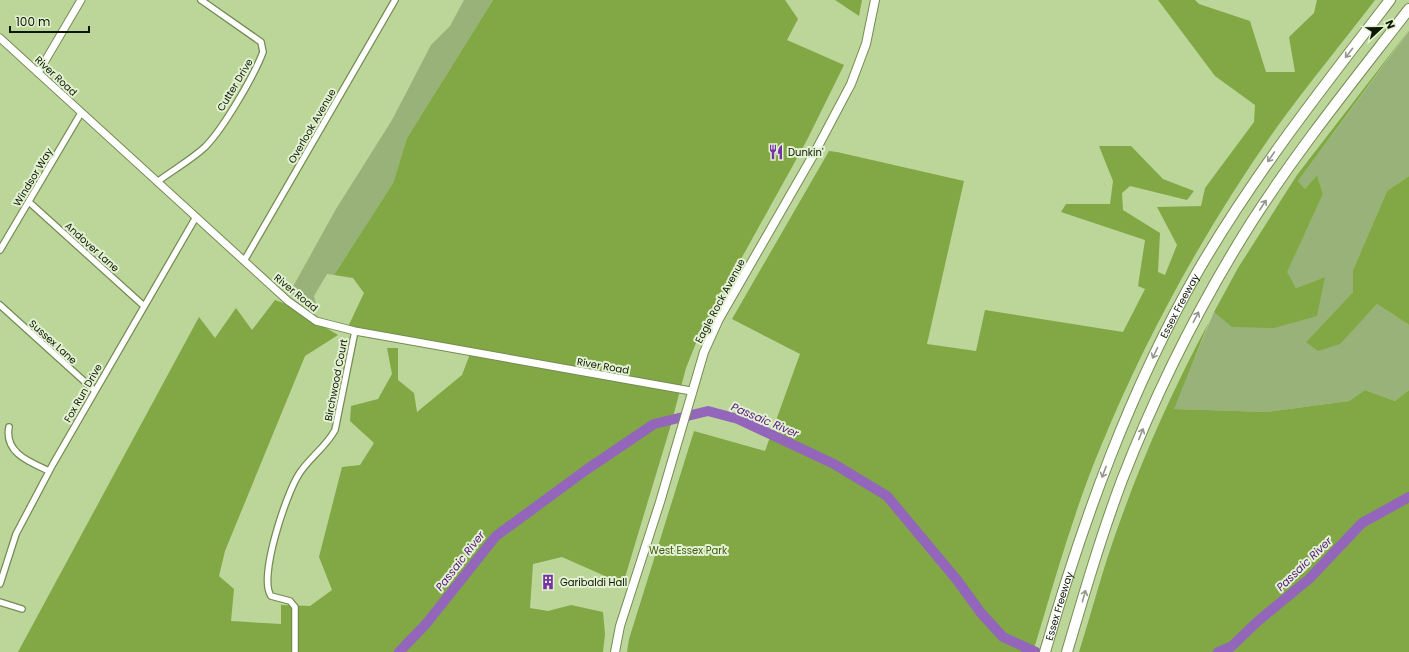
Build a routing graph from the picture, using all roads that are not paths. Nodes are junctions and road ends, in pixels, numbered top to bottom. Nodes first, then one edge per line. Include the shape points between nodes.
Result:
1 (81, 0) edge
2 (201, 0) edge
3 (395, 0) edge
4 (875, 0) edge
5 (1390, 0) edge
6 (1409, 9) edge
7 (1, 40) edge
8 (38, 73) junction
9 (81, 113) junction
10 (158, 182) junction
11 (29, 202) junction
12 (196, 217) junction
13 (0, 250) edge
14 (244, 261) junction
15 (0, 306) edge
16 (144, 306) junction
17 (355, 331) junction
18 (692, 387) junction
19 (95, 391) junction
20 (9, 427) dead end
21 (49, 471) junction
22 (0, 584) edge
23 (0, 602) edge
24 (22, 610) dead end
25 (295, 652) edge
26 (615, 652) edge
27 (1045, 652) edge
28 (1067, 652) edge

1 - 8 street
2 - 10 street, Cutter Drive via 261,42 263,52 247,84 211,141
3 - 14 street, Overlook Avenue
4 - 18 main road, Eagle Rock Avenue via 869,33 854,77 815,152 719,319
5 -> 27 highway, Essex Freeway via 1280,144 1227,224 1179,305 1143,379 1113,450 1084,529
28 -> 6 highway, Essex Freeway via 1122,481 1164,382 1200,310 1279,180
7 - 8 street, River Road
8 - 9 street, River Road
9 - 10 street, River Road
9 - 11 street, Windsor Way
10 - 12 street, River Road
11 - 13 street, Windsor Way
11 - 16 street, Andover Lane
12 - 14 street, River Road
12 - 16 street, Fox Run Drive
14 - 17 street, River Road via 307,316 324,324
15 - 19 street, Sussex Lane
16 - 19 street, Fox Run Drive
17 - 18 street, River Road
17 - 25 street, Birchwood Court via 335,430 303,468 293,485 274,537 266,590 271,596 290,601 295,607
18 - 26 main road, Eagle Rock Avenue via 678,441 622,620
19 - 21 street, Fox Run Drive
20 - 21 street via 8,439 18,454
21 - 22 street, Fox Run Drive via 16,534
23 - 24 street

